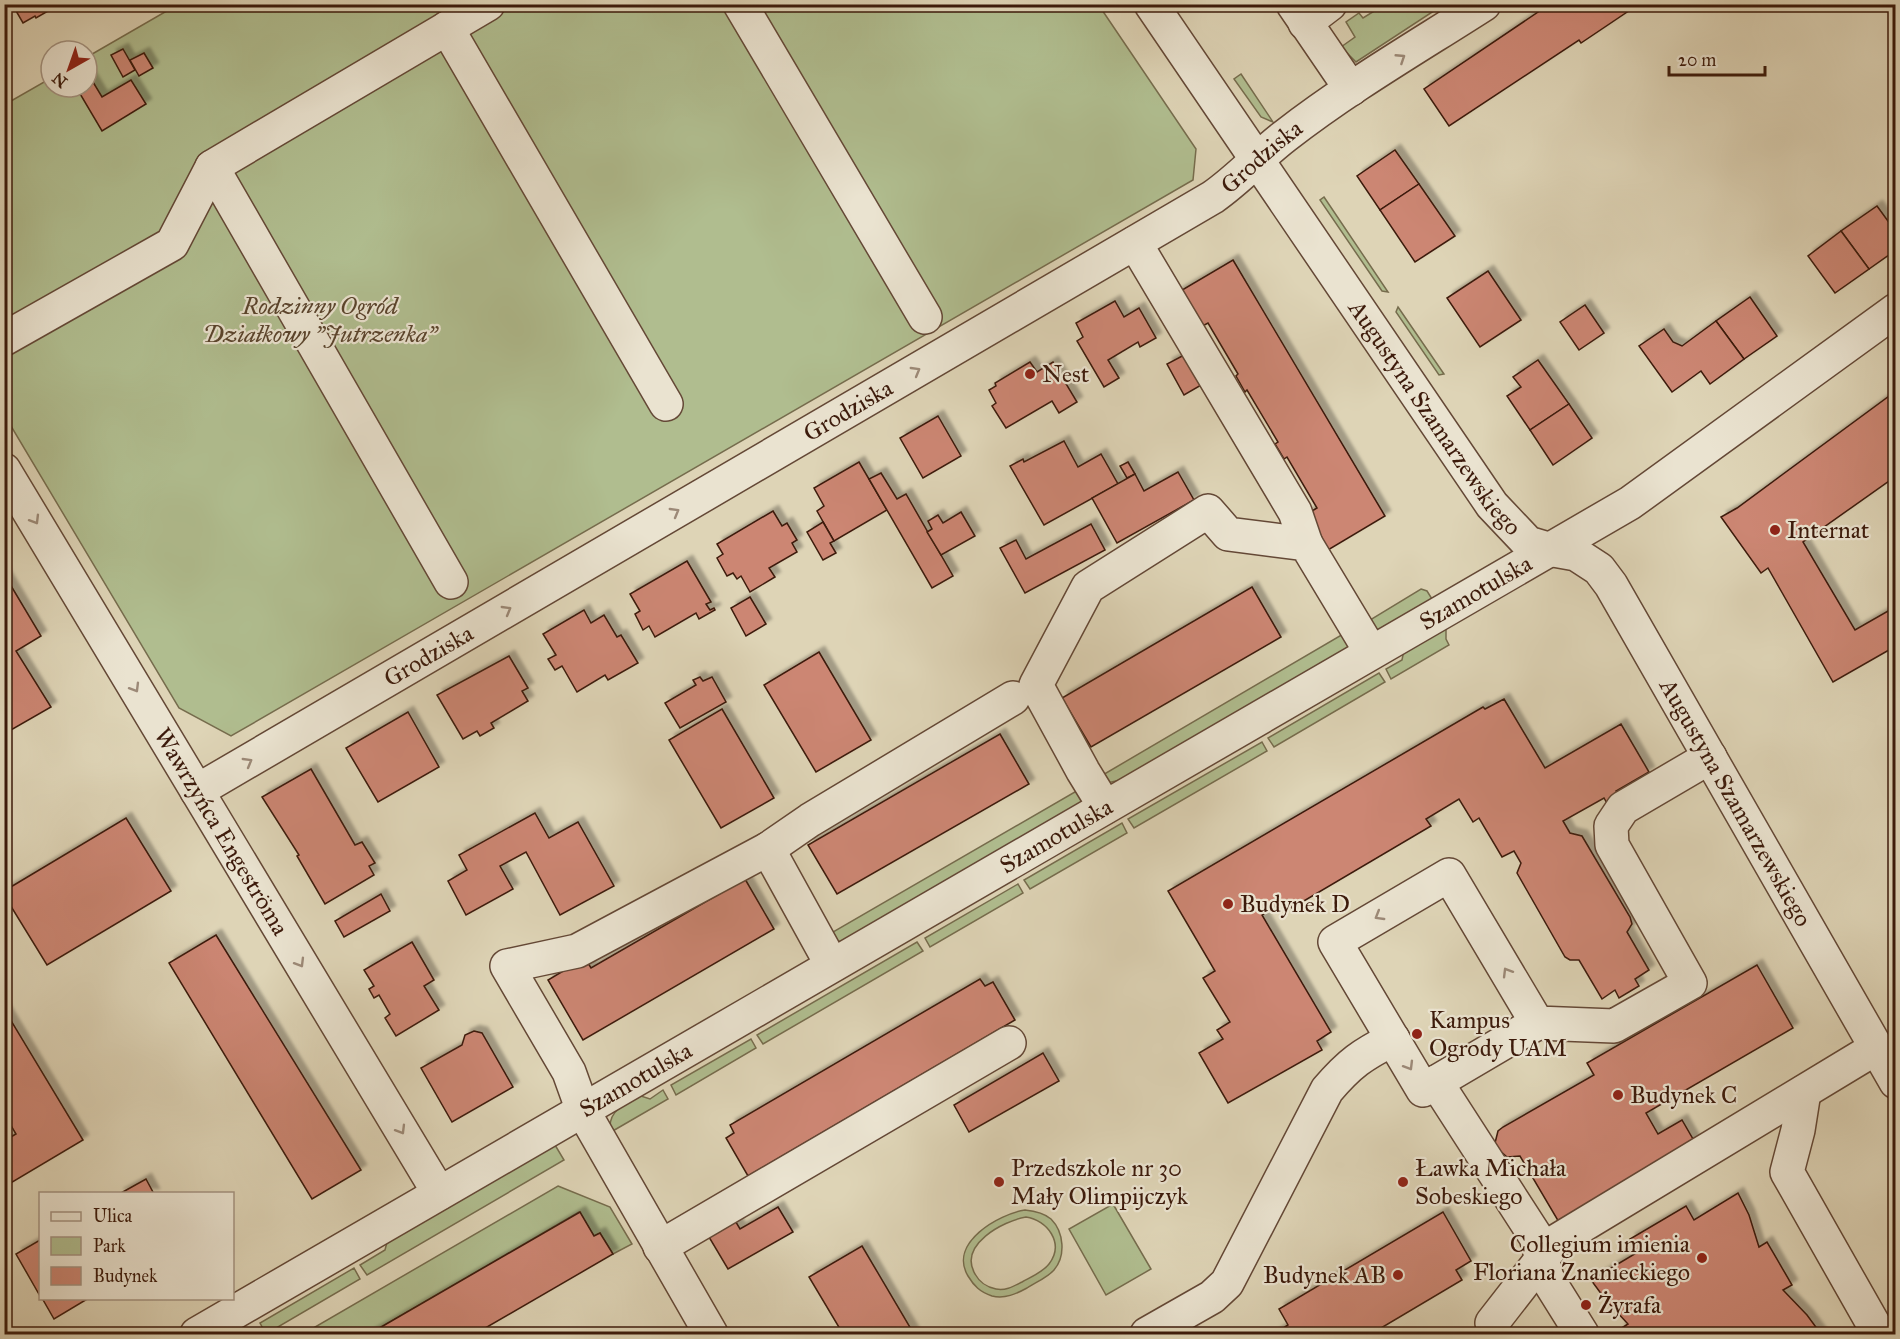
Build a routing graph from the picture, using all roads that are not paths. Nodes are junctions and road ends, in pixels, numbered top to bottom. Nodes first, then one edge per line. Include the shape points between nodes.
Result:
1 (488, 4) edge
2 (740, 4) edge
3 (1151, 4) edge
4 (1484, 4) edge
5 (1309, 11) edge
6 (447, 28) junction
7 (1351, 89) junction
8 (1256, 160) junction
9 (212, 167) junction
10 (1135, 243) junction
11 (1896, 310) edge
12 (925, 316) dead end
13 (4, 339) edge
14 (666, 404) dead end
15 (4, 470) edge
16 (1306, 544) junction
17 (1548, 549) junction
18 (451, 582) dead end
19 (1371, 652) junction
20 (1013, 698) dead end
21 (1710, 757) junction
22 (197, 791) junction
23 (1105, 807) junction
24 (768, 849) junction
25 (832, 965) junction
26 (1537, 1023) junction
27 (1393, 1039) junction
28 (1009, 1043) dead end
29 (1876, 1048) junction
30 (1436, 1082) junction
31 (1896, 1082) edge
32 (1804, 1092) junction
33 (583, 1111) junction
34 (439, 1193) junction
35 (660, 1247) junction
36 (1542, 1259) junction
37 (1492, 1323) dead end
38 (701, 1331) edge
39 (197, 1335) edge
40 (1148, 1335) edge
41 (1582, 1335) edge
42 (1879, 1335) edge

1 - 6 street
2 - 12 street
3 - 8 street, Augustyna Szamarzewskiego
7 -> 4 street, Grodziska
5 - 7 street
6 - 9 street
6 - 14 street
7 - 8 street, Grodziska
8 - 10 street, Grodziska via 1233,184
8 - 17 street, Augustyna Szamarzewskiego via 1477,486 1527,543
9 - 13 street via 172,244
9 - 18 street
10 - 16 street via 1295,512
22 -> 10 street, Grodziska
11 - 17 street, Szamotulska via 1630,503
15 -> 22 street, Wawrzyńca Engeströma
16 - 19 street
16 - 23 street via 1228,534 1208,511 1088,588 1036,685
17 - 19 street, Szamotulska
17 - 21 street, Augustyna Szamarzewskiego via 1576,554 1599,569
19 - 23 street, Szamotulska
20 - 24 street
21 - 26 street via 1623,808 1611,826 1612,845 1690,983 1614,1026
21 - 29 street, Augustyna Szamarzewskiego
22 -> 34 street, Wawrzyńca Engeströma
23 - 25 street, Szamotulska
24 - 25 street
24 - 33 street via 577,951 507,966 569,1072
25 - 33 street, Szamotulska
26 -> 27 street via 1449,875 1335,942
26 - 30 street
27 -> 30 street via 1423,1090
27 - 40 street via 1362,1055 1327,1090 1227,1283 1212,1297
28 - 35 street
29 - 31 street, Augustyna Szamarzewskiego
29 - 32 street
30 - 36 street via 1536,1237
32 - 36 street via 1555,1242
32 - 42 street via 1786,1172
33 - 34 street, Szamotulska
33 - 35 street
34 - 39 street, Szamotulska
35 - 38 street
36 - 37 street
36 - 41 street via 1547,1278

